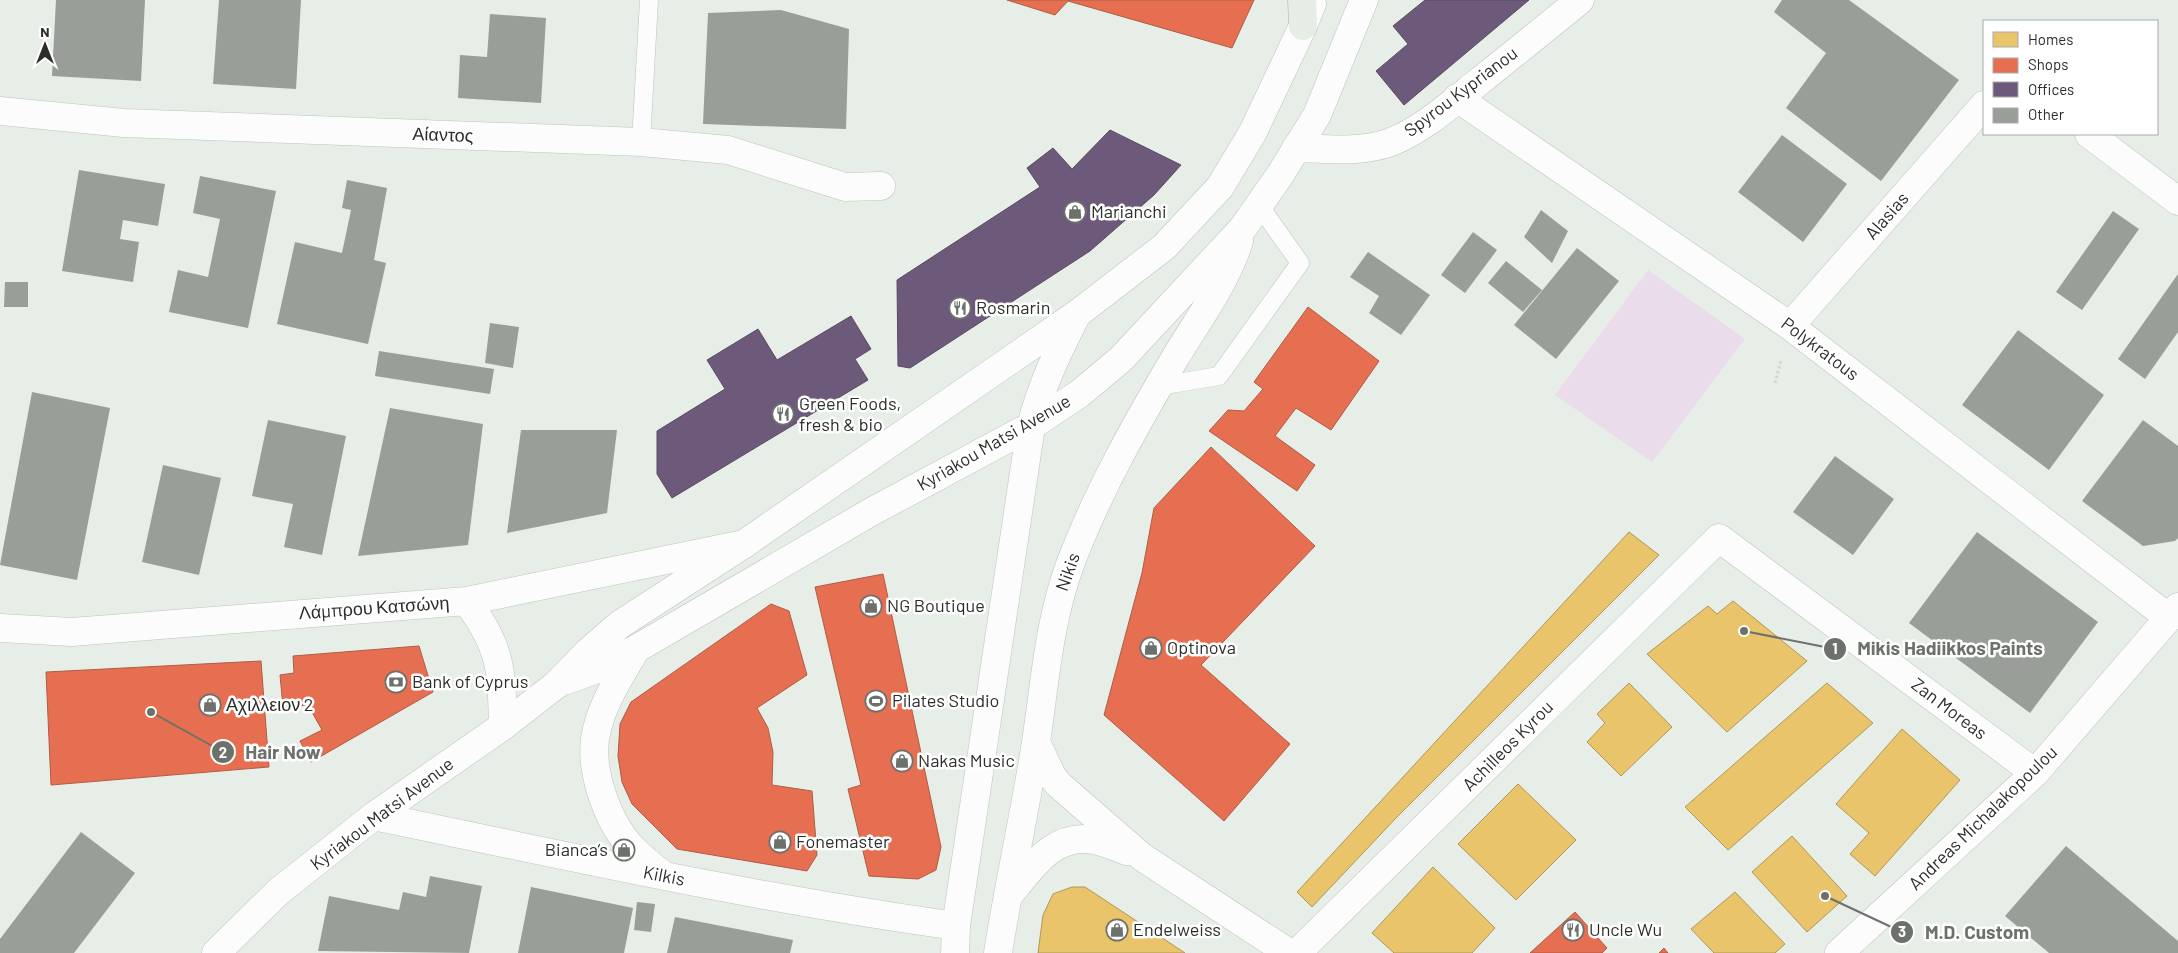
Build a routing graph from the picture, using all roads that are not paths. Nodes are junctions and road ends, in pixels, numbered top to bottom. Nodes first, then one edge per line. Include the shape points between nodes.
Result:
1 (648, 0) edge
2 (1313, 0) edge
3 (1364, 0) edge
4 (1580, 0) edge
5 (1303, 13) edge
6 (1458, 98) junction
7 (1983, 106) edge
8 (0, 111) edge
9 (2090, 135) edge
10 (641, 142) junction
11 (1296, 148) junction
12 (881, 186) dead end
13 (2178, 201) edge
14 (1260, 205) junction
15 (1243, 228) junction
16 (1077, 314) junction
17 (1790, 326) junction
18 (1159, 386) junction
19 (1031, 426) junction
20 (1719, 538) joint
21 (744, 544) junction
22 (466, 601) junction
23 (2174, 613) edge
24 (0, 628) edge
25 (636, 650) junction
26 (556, 684) junction
27 (503, 726) junction
28 (1036, 742) junction
29 (2035, 773) junction
30 (374, 816) junction
31 (1142, 857) junction
32 (664, 876) junction
33 (1006, 897) junction
34 (956, 926) junction
35 (216, 953) edge
36 (955, 953) edge
37 (998, 953) edge
38 (1289, 953) edge
39 (1297, 953) edge
40 (1839, 953) edge

1 - 10 lane
2 - 5 street, Kyriakou Matsi Avenue
3 - 11 street, Kyriakou Matsi Avenue via 1316,115
4 - 6 street, Spyrou Kyprianou
5 - 16 street, Kyriakou Matsi Avenue via 1253,132 1220,187 1164,247
6 - 11 street, Spyrou Kyprianou via 1421,126 1390,142 1356,148
6 - 17 street, Polykratous
7 - 17 street, Alasias
8 - 10 street, Αίαντος via 124,123
9 - 13 street
10 - 12 street, Αίαντος via 728,150 845,187
11 - 14 street, Kyriakou Matsi Avenue
14 - 15 street, Kyriakou Matsi Avenue
14 - 18 lane via 1300,263 1219,376
15 - 18 street, Nikis via 1225,274
15 - 19 street, Kyriakou Matsi Avenue via 1121,359 1079,394
16 - 19 street via 1042,387
16 - 21 street, Kyriakou Matsi Avenue
17 - 23 street, Polykratous
18 - 28 street, Nikis via 1103,489 1058,599
19 - 25 street, Kyriakou Matsi Avenue via 862,517
19 - 34 street
20 - 29 street, Zan Moreas
20 - 39 street, Achilleos Kyrou
21 - 22 street, Λάμπρου Κατσώνη
21 - 26 street, Kyriakou Matsi Avenue via 619,625
22 - 24 street, Λάμπρου Κατσώνη via 72,632
22 - 27 street via 484,627 496,653
23 - 29 street, Andreas Michalakopoulou
25 - 26 street, Kyriakou Matsi Avenue
25 - 32 street via 608,697 596,729 593,757 607,807 620,832 633,849
26 - 27 street, Kyriakou Matsi Avenue
27 - 30 street, Kyriakou Matsi Avenue
28 - 31 street via 1058,784
28 - 33 street, Nikis
29 - 40 street, Andreas Michalakopoulou
30 - 32 street, Kilkis
30 - 35 street, Kyriakou Matsi Avenue via 278,892
31 - 33 street via 1095,840 1068,840 1047,852
31 - 38 street
32 - 34 street, Kilkis via 880,916
33 - 37 street, Nikis
34 - 36 street

